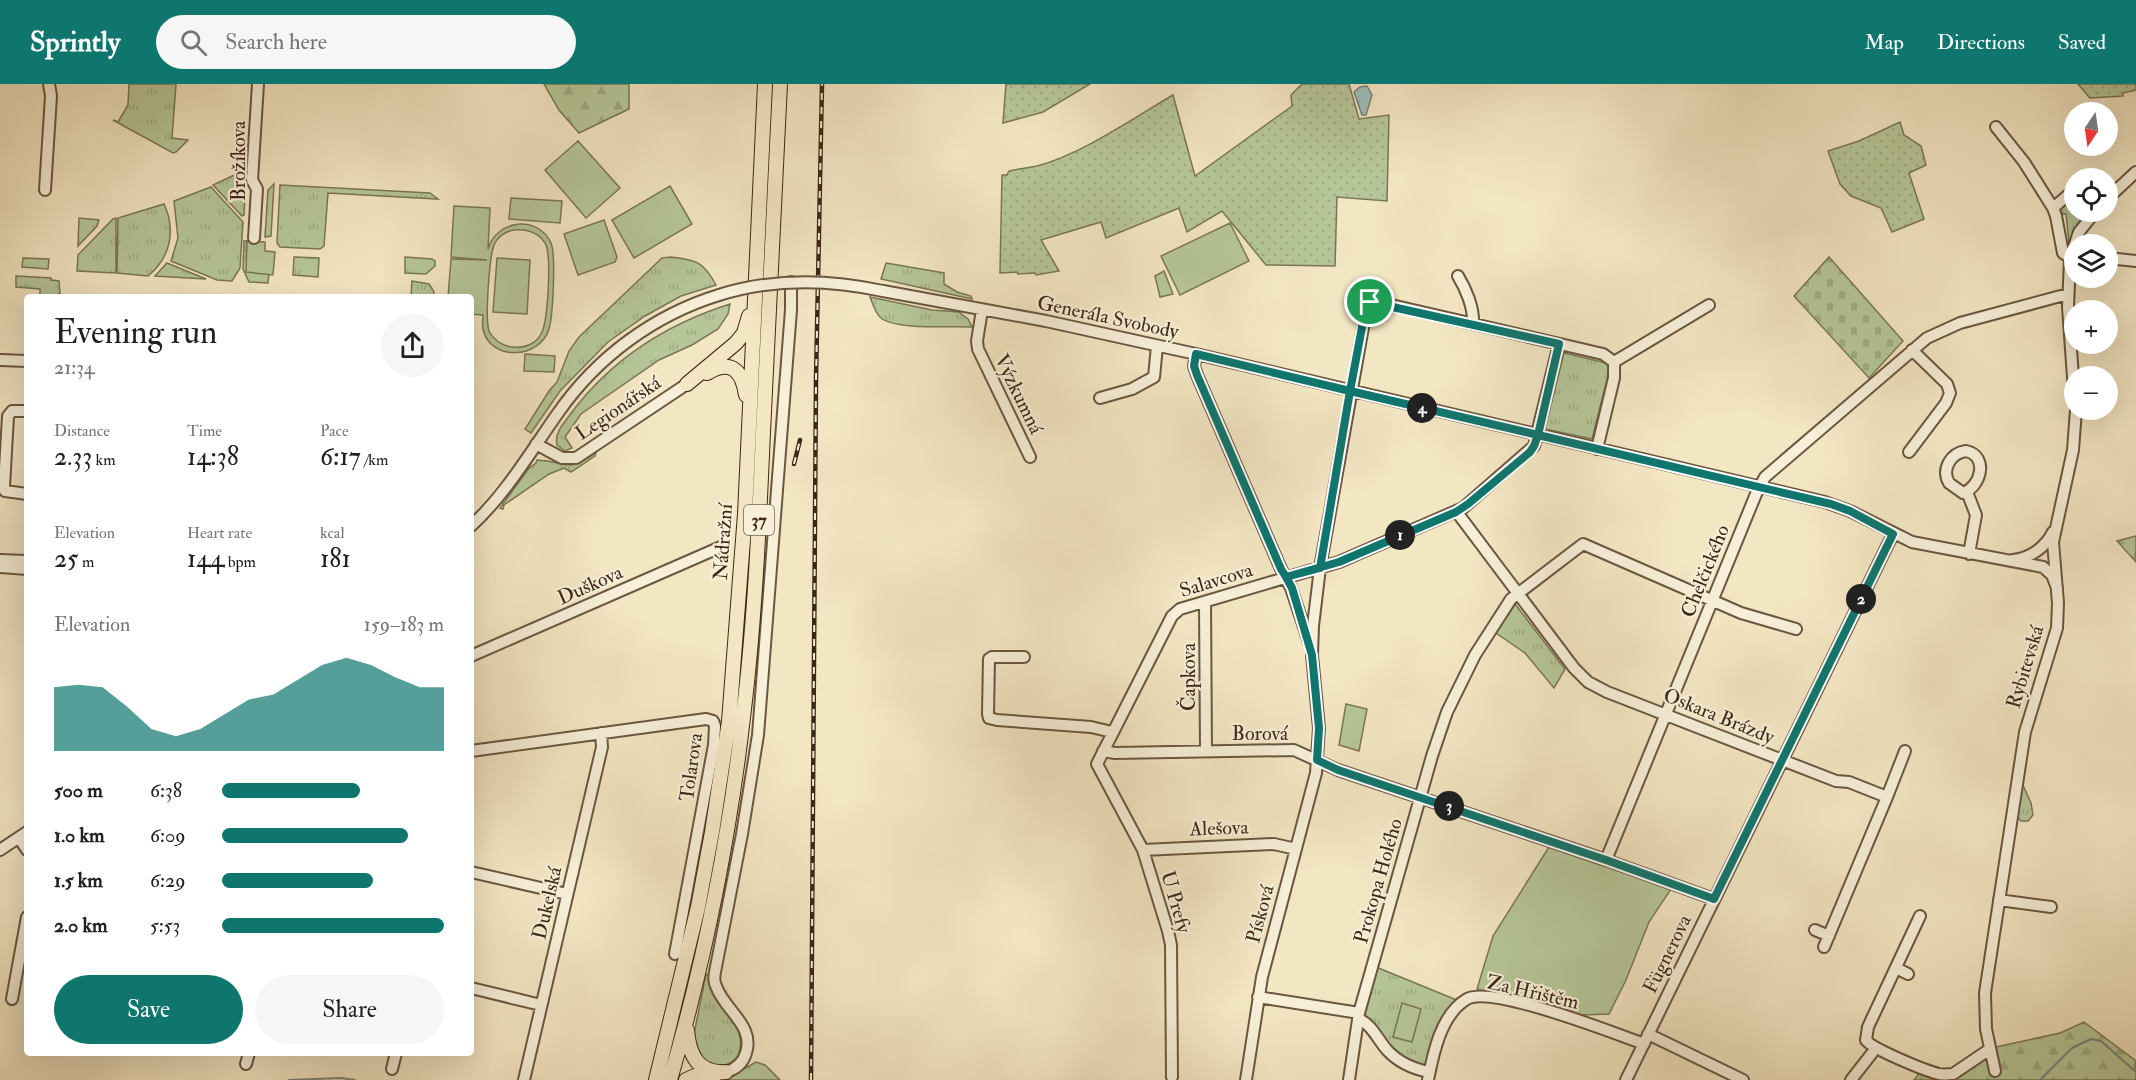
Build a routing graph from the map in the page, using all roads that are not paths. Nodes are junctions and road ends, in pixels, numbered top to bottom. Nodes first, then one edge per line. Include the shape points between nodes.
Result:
1 (49, 84) edge
2 (258, 84) edge
3 (765, 84) edge
4 (780, 84) edge
5 (1996, 127) dead end
6 (2136, 172) edge
7 (2118, 184) edge
8 (45, 190) dead end
9 (2064, 199) edge
10 (2053, 208) junction
11 (254, 238) dead end
12 (2064, 252) edge
13 (2118, 259) edge
14 (2136, 261) edge
15 (1458, 276) dead end
16 (791, 282) junction
17 (2069, 288) edge
18 (756, 290) junction
19 (2068, 294) junction
20 (1709, 305) dead end
21 (982, 310) junction
22 (1473, 324) junction
23 (1559, 344) junction
24 (1157, 346) junction
25 (1912, 350) junction
26 (1196, 354) junction
27 (0, 360) edge
28 (24, 362) edge
29 (1614, 362) junction
30 (2072, 366) edge
31 (687, 384) junction
32 (1350, 391) junction
33 (1100, 398) dead end
34 (24, 411) edge
35 (750, 417) junction
36 (2075, 420) edge
37 (1538, 435) junction
38 (536, 444) junction
39 (1598, 449) junction
40 (1909, 452) dead end
41 (1030, 457) dead end
42 (1760, 487) junction
43 (1967, 492) dead end
44 (24, 494) edge
45 (1456, 512) junction
46 (474, 523) edge
47 (2056, 524) junction
48 (1893, 534) junction
49 (723, 546) dead end
50 (1969, 554) junction
51 (2001, 559) junction
52 (0, 560) edge
53 (24, 561) edge
54 (0, 567) edge
55 (1320, 568) junction
56 (24, 569) edge
57 (1286, 577) junction
58 (2057, 588) junction
59 (1517, 593) junction
60 (1712, 600) junction
61 (1205, 602) junction
62 (1796, 629) dead end
63 (474, 655) edge
64 (1312, 655) junction
65 (1024, 657) dead end
66 (1666, 715) junction
67 (1112, 732) junction
68 (601, 734) junction
69 (474, 751) edge
70 (1103, 751) junction
71 (1206, 751) junction
72 (1905, 751) dead end
73 (1317, 760) junction
74 (1782, 761) junction
75 (1420, 796) junction
76 (1887, 797) junction
77 (23, 835) edge
78 (1296, 849) junction
79 (0, 850) edge
80 (1143, 850) junction
81 (1606, 860) junction
82 (474, 873) edge
83 (567, 894) junction
84 (1714, 899) junction
85 (1999, 900) junction
86 (2051, 907) dead end
87 (1920, 916) dead end
88 (1815, 930) dead end
89 (24, 933) edge
90 (1829, 936) junction
91 (1824, 947) dead end
92 (675, 954) dead end
93 (1896, 968) junction
94 (1908, 974) dead end
95 (474, 989) edge
96 (1258, 998) junction
97 (12, 999) dead end
98 (541, 1005) junction
99 (1358, 1016) junction
100 (686, 1022) junction
101 (1646, 1039) junction
102 (1876, 1048) junction
103 (1990, 1049) junction
104 (395, 1056) edge
105 (392, 1069) dead end
106 (1995, 1071) dead end
107 (726, 1072) junction
108 (1429, 1076) edge
109 (1172, 1077) dead end
110 (524, 1080) edge
111 (656, 1080) edge
112 (670, 1080) edge
113 (686, 1080) edge
114 (1246, 1080) edge
115 (1349, 1080) edge
116 (1626, 1080) edge
117 (1743, 1080) edge
118 (1851, 1080) edge

1 - 8 street
2 - 11 street, Brožíkova via 252,180 257,189
3 - 18 main road, Nádražní / 37
4 - 100 main road, Nádražní / 37 via 758,539 745,708 724,842
5 - 10 street
6 - 7 street
9 - 10 street
10 - 12 street
13 - 14 street
15 - 22 street via 1470,304
16 - 21 street, Generála Svobody, bridge via 843,284
16 - 38 street, Legionářská, bridge via 718,295 690,305 634,336 571,395
16 - 107 street via 758,735 715,972 716,988 743,1026 748,1047 738,1066
17 - 19 street
18 - 31 main road via 741,338
18 - 35 main road, Nádražní / 37
19 - 25 street, Chelčického via 1949,327
19 - 30 street
20 - 29 street
21 - 24 street, Generála Svobody
21 - 41 street, Výzkumná via 978,349
22 - 23 street
22 - 32 street via 1370,302 1366,306
23 - 29 street via 1603,354
23 - 37 street
24 - 26 street, Generála Svobody
24 - 33 street via 1152,379
25 - 40 street via 1947,384 1950,393
25 - 42 street, Chelčického via 1765,477
26 - 32 street, Generála Svobody
26 - 57 street via 1197,375
27 - 28 street
29 - 39 street
31 - 35 main road via 716,368 735,369 744,380
31 - 38 street, Legionářská via 576,458 562,458
32 - 37 street, Generála Svobody
32 - 55 street
34 - 44 street via 12,411 8,416 4,487 9,493
35 - 111 main road, Nádražní / 37 via 729,721 710,843
36 - 47 street, Rybitevská via 2073,450
37 - 39 street, Generála Svobody
37 - 45 street, Salavcova via 1530,452
38 - 46 street, Legionářská
39 - 42 street, Generála Svobody
42 - 48 street, Generála Svobody via 1835,505
42 - 60 street, Chelčického
43 - 50 street via 1976,515
45 - 55 street, Salavcova
45 - 59 street, Oskara Brázdy
47 - 51 street via 2049,539 2036,552 2017,560
47 - 58 street, Rybitevská via 2052,548
48 - 50 street, Generála Svobody via 1912,543
48 - 74 street, Fügnerova
49 - 63 street, Duškova
50 - 51 street, Generála Svobody
51 - 58 street, Generála Svobody via 2046,568
52 - 53 street
54 - 56 street
55 - 57 street, Salavcova
55 - 64 street
57 - 61 street, Salavcova
57 - 64 street
58 - 85 street, Rybitevská via 2056,634 2025,732
59 - 60 street, Prokopa Holého via 1583,544
59 - 66 street, Oskara Brázdy via 1584,679 1599,689
59 - 75 street, Prokopa Holého via 1495,621 1463,678 1439,734
60 - 62 street, Prokopa Holého
60 - 66 street, Chelčického
61 - 67 street, Salavcova via 1180,609 1172,616
61 - 71 street, Čapkova
64 - 73 street, Písková via 1319,728
65 - 67 street via 989,659 990,718
66 - 74 street, Oskara Brázdy
66 - 81 street, Chelčického
67 - 70 street, Salavcova
68 - 69 street, Tolarova
68 - 83 street, Dukelská via 602,747
68 - 92 street, Tolarova via 706,719 714,723 714,745
70 - 71 street, Borová
70 - 80 street, U Prefy via 1097,764
71 - 73 street, Borová via 1294,750
72 - 76 street
73 - 75 street, Borová
73 - 78 street, Písková via 1315,782
74 - 76 street, Oskara Brázdy
74 - 84 street, Fügnerova
75 - 81 street, Borová
75 - 99 street, Prokopa Holého
76 - 90 street
77 - 79 street
78 - 80 street, Alešova via 1274,844
78 - 96 street, Písková
80 - 109 street, U Prefy via 1170,938
81 - 84 street, Borová
82 - 83 street
83 - 98 street, Dukelská
84 - 101 street, Fügnerova
85 - 86 street
85 - 103 street, Rybitevská via 1985,993
87 - 93 street
88 - 90 street
89 - 97 street
90 - 91 street
93 - 94 street
93 - 102 street via 1866,1031 1866,1040
95 - 98 street
96 - 99 street
96 - 114 street, Písková
98 - 110 street, Dukelská
99 - 108 street via 1394,1056
99 - 115 street, Prokopa Holého
100 - 107 main road via 695,1061 707,1070
100 - 112 main road, 37
101 - 108 street, Za Hřištěm via 1562,1014 1476,996 1461,1003 1446,1023
101 - 116 street, Fügnerova
101 - 117 street
102 - 103 street via 1946,1075
102 - 118 street
103 - 106 street, Rybitevská
104 - 105 street
107 - 113 main road

